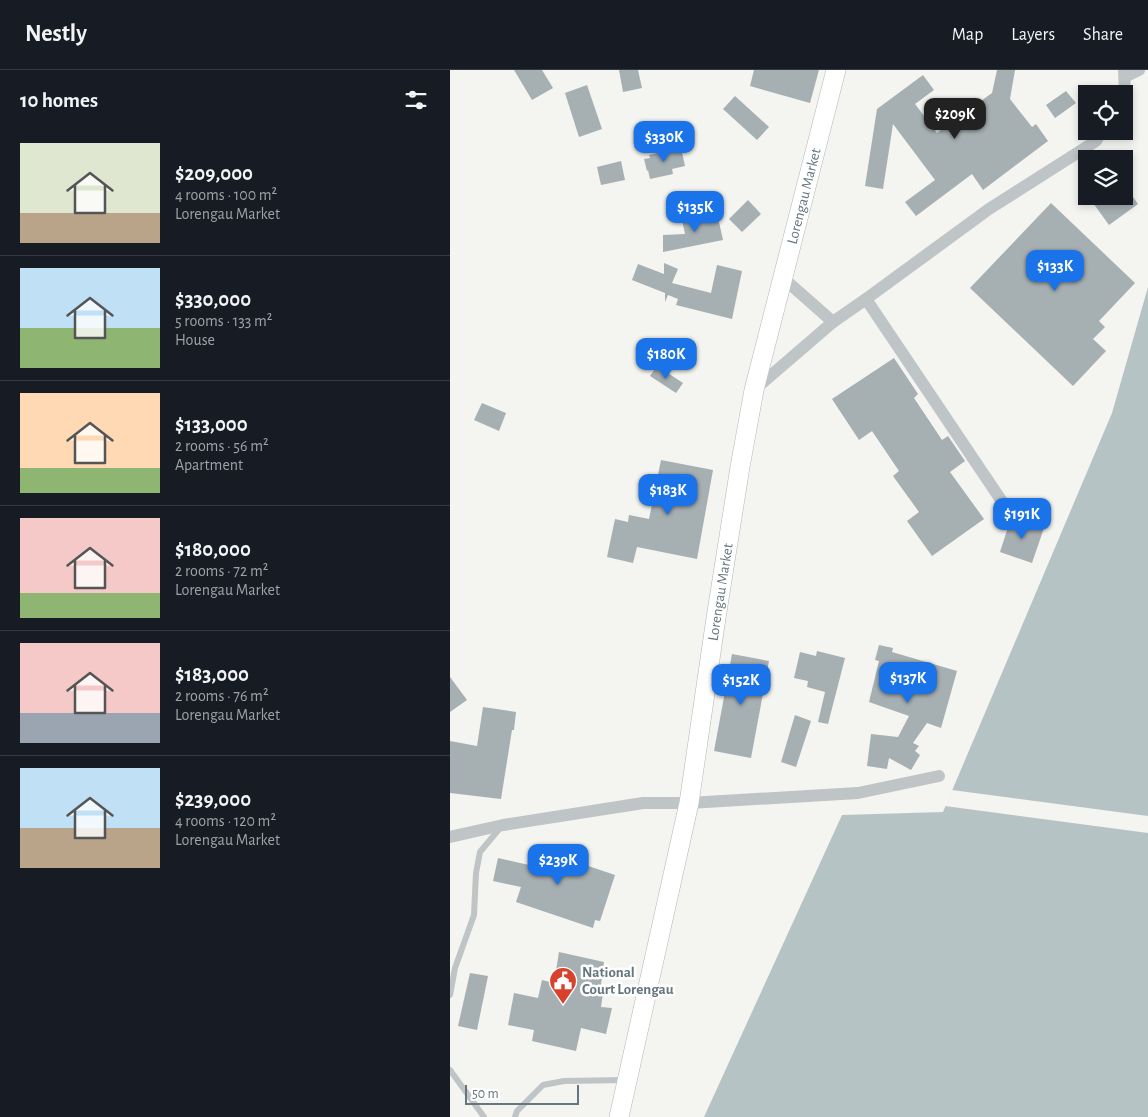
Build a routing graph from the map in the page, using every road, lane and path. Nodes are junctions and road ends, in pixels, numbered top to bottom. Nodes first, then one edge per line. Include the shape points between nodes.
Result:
1 (836, 70) edge
2 (1139, 70) edge
3 (1124, 73) edge
4 (1097, 140) edge
5 (782, 277) junction
6 (866, 300) junction
7 (833, 322) junction
8 (754, 390) junction
9 (1003, 503) dead end
10 (939, 776) dead end
11 (689, 803) junction
12 (502, 825) junction
13 (450, 837) edge
14 (450, 995) edge
15 (450, 1070) edge
16 (627, 1080) junction
17 (484, 1117) edge
18 (516, 1117) edge
19 (618, 1117) edge

1 - 5 main road, Lorengau Market
2 - 3 street
4 - 6 street via 989,209
5 - 7 street
5 - 8 main road, Lorengau Market
6 - 7 street
6 - 9 street
7 - 8 street
8 - 11 main road, Lorengau Market
10 - 11 street via 858,793
11 - 12 street via 643,803
11 - 16 main road, Lorengau Market
12 - 13 street
12 - 14 lane via 480,852 474,915 455,968
15 - 17 lane
16 - 18 lane via 564,1081 543,1085 517,1111
16 - 19 main road, Lorengau Market

